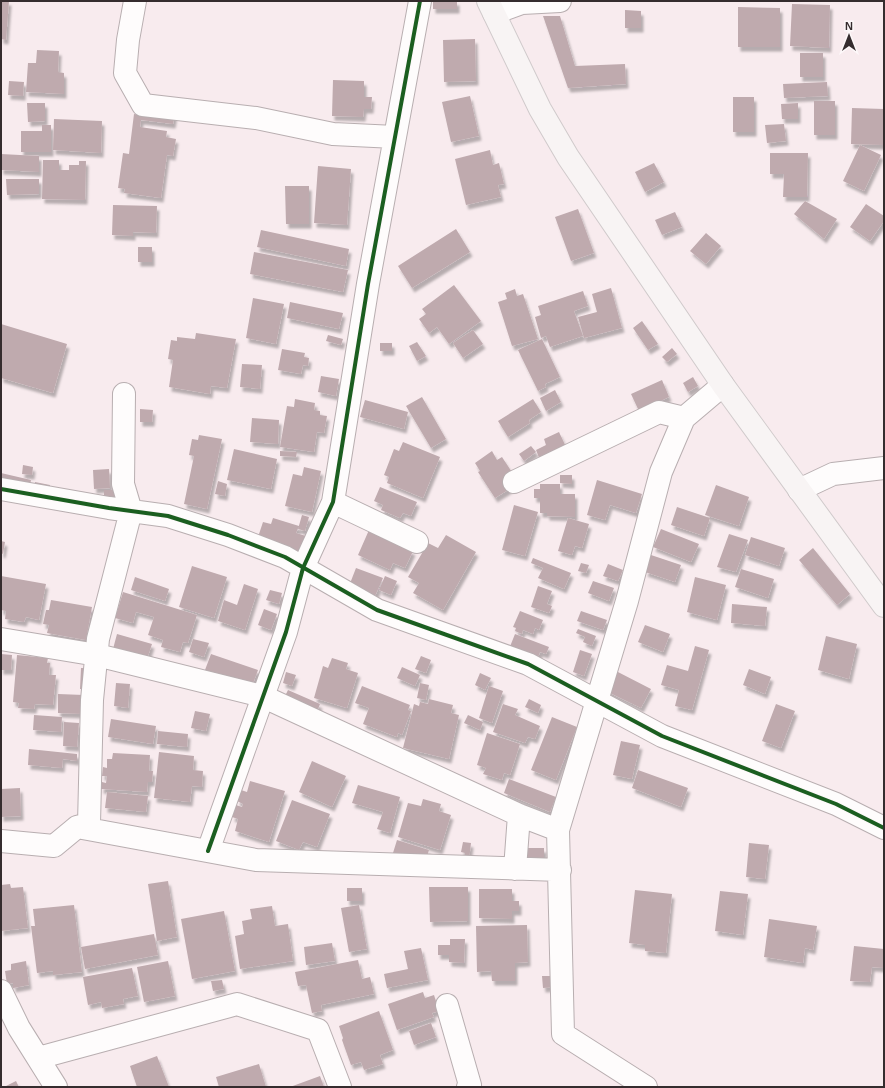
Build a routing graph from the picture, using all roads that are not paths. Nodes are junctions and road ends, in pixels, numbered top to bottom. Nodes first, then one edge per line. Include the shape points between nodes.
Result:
1 (135, 1) edge
2 (420, 1) edge
3 (560, 1) edge
4 (491, 7) edge
5 (395, 138) junction
6 (724, 385) junction
7 (124, 394) dead end
8 (684, 418) junction
9 (884, 468) edge
10 (514, 482) dead end
11 (1, 489) edge
12 (798, 490) junction
13 (333, 502) junction
14 (132, 511) junction
15 (417, 542) dead end
16 (303, 568) junction
17 (884, 606) edge
18 (1, 639) edge
19 (97, 655) junction
20 (262, 696) junction
21 (597, 702) junction
22 (519, 815) junction
23 (77, 827) junction
24 (884, 828) edge
25 (558, 830) junction
26 (1, 841) edge
27 (208, 851) junction
28 (516, 869) junction
29 (560, 870) junction
30 (1, 991) edge
31 (446, 1005) dead end
32 (38, 1058) junction
33 (56, 1087) edge
34 (340, 1087) edge
35 (468, 1087) edge
36 (646, 1087) edge

1 - 5 street via 125,73 143,105 256,118 333,134
2 - 5 street
3 - 4 street
4 - 6 main road via 540,109 568,157
5 - 13 street via 368,284
6 - 8 street
6 - 12 main road
7 - 14 street via 123,484
8 - 10 street via 659,412
8 - 21 street via 661,472
9 - 12 street via 833,474
11 - 14 street
12 - 17 main road
13 - 15 street
13 - 16 street
14 - 16 street via 168,516 228,535 285,557
14 - 19 street via 98,639
16 - 20 street via 286,632
16 - 21 street via 377,610 528,664
18 - 19 street
19 - 20 street
19 - 23 street via 92,700 89,824
20 - 22 street
20 - 27 street
21 - 24 street via 662,736 836,804
21 - 25 street
22 - 25 street
22 - 28 street
23 - 26 street via 54,846
23 - 27 street
25 - 29 street
27 - 28 street via 256,860
28 - 29 street
29 - 36 street via 564,1034
30 - 32 street via 19,1028
31 - 35 street via 470,1085
32 - 33 street
32 - 34 street via 237,1004 318,1030

